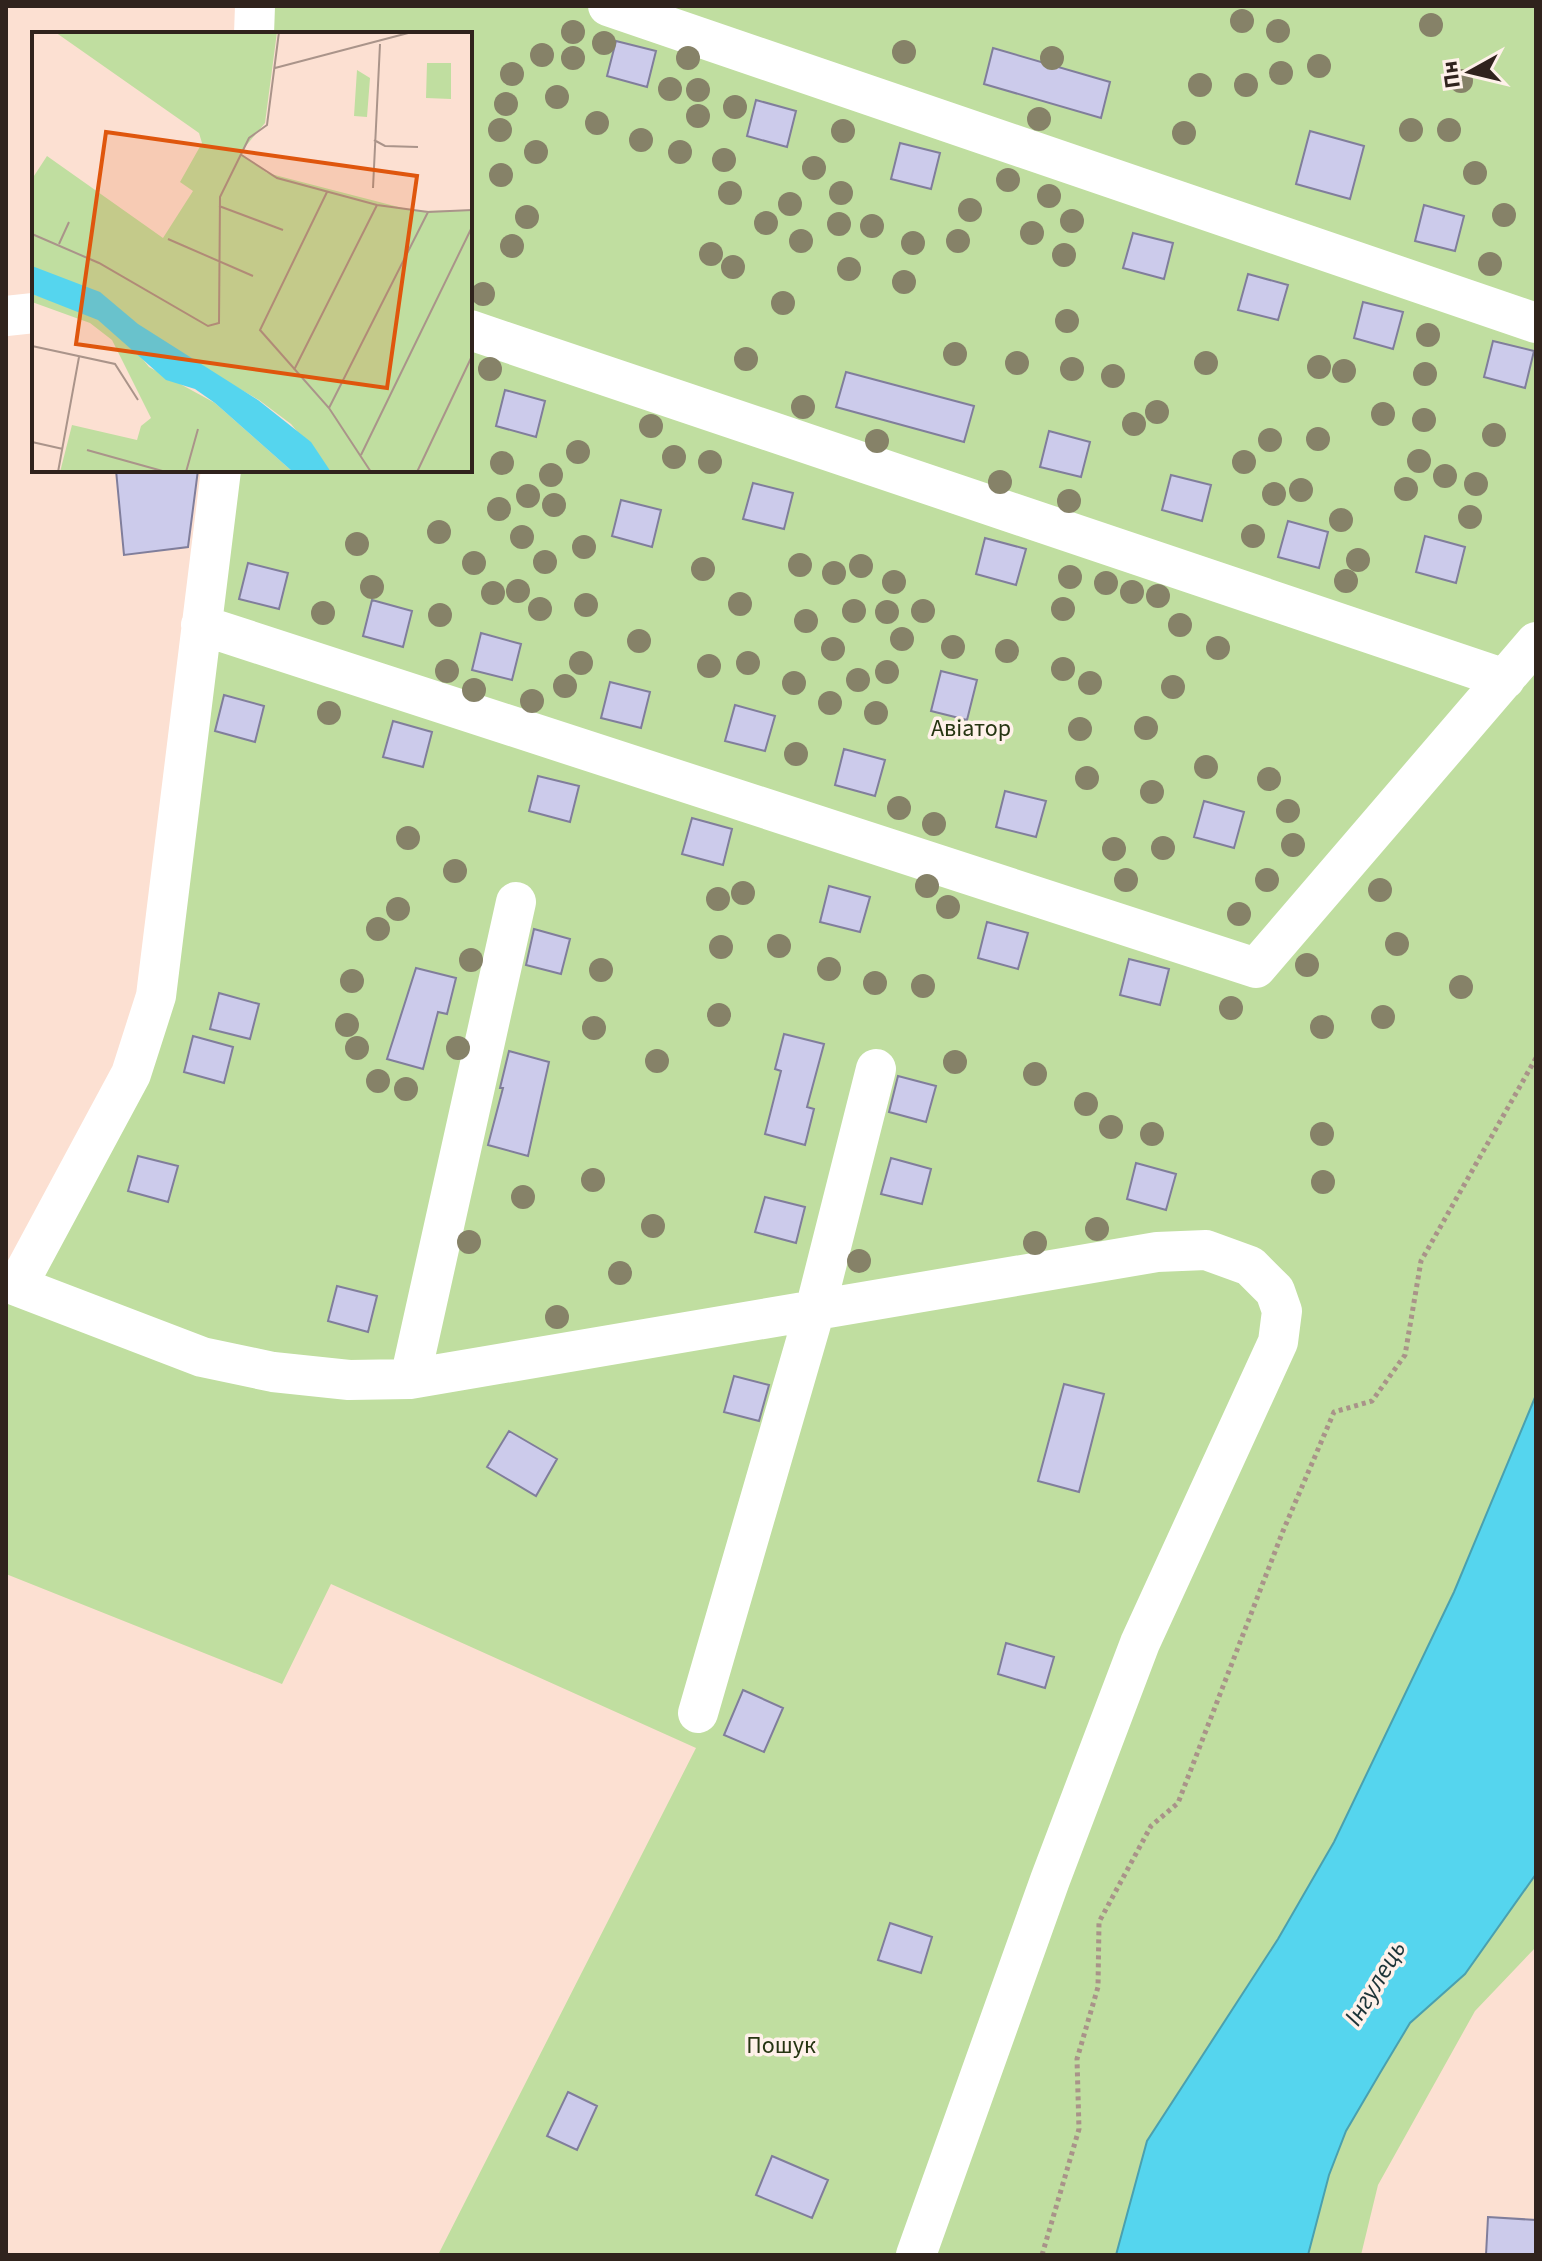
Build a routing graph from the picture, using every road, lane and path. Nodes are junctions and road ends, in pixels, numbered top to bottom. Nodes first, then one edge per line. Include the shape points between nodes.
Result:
1 (255, 6) edge
2 (608, 6) edge
3 (254, 32) edge
4 (32, 313) edge
5 (6, 316) edge
6 (1536, 323) edge
7 (472, 331) edge
8 (221, 472) edge
9 (201, 625) junction
10 (1536, 642) edge
11 (1505, 679) junction
12 (516, 902) dead end
13 (1536, 1058) edge
14 (876, 1069) dead end
15 (11, 1284) edge
16 (815, 1310) junction
17 (410, 1379) junction
18 (698, 1713) dead end
19 (916, 2255) edge
20 (1042, 2255) edge

1 - 3 street
2 - 6 street
4 - 5 street
7 - 11 street
8 - 9 street
9 - 11 street via 1256,968
9 - 15 street via 156,996 131,1074
10 - 11 street
12 - 17 street
13 - 20 path via 1421,1261 1405,1355 1372,1401 1334,1412 1178,1803 1151,1826 1099,1922 1098,1987 1077,2059 1079,2129
14 - 16 street
15 - 17 street via 202,1357 288,1374
16 - 17 street
16 - 18 street
16 - 19 street via 1157,1252 1206,1250 1250,1266 1275,1291 1282,1311 1278,1342 1140,1643

